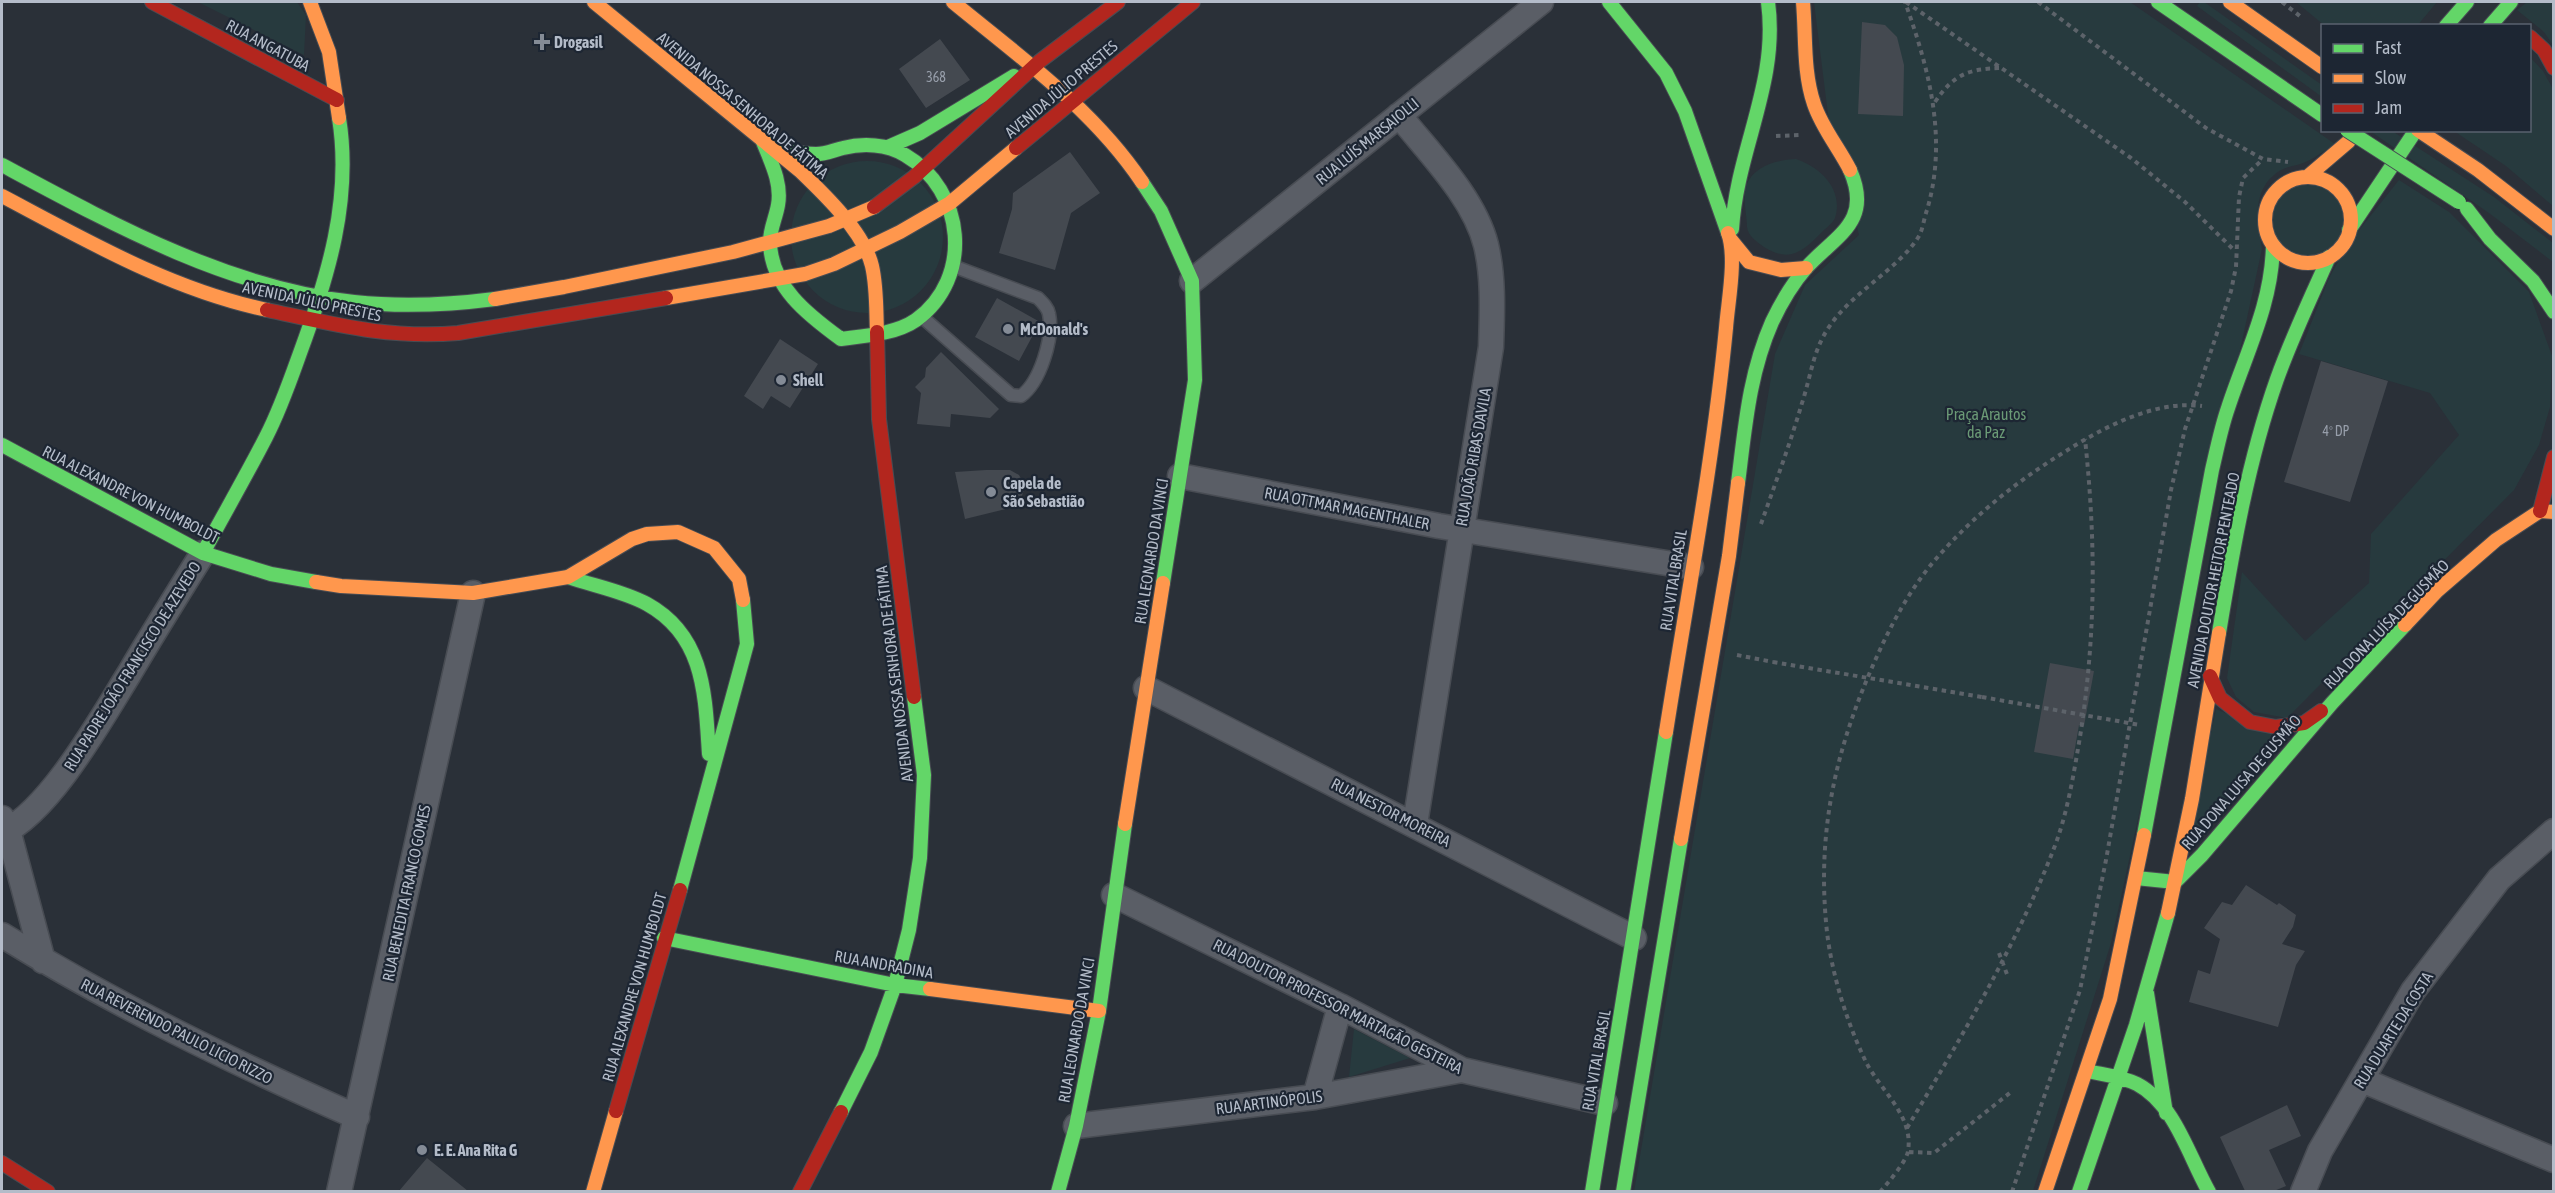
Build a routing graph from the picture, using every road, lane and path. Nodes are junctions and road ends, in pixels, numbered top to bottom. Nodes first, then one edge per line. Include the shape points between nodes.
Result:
1 (152, 2) edge
2 (310, 2) edge
3 (594, 2) edge
4 (953, 2) edge
5 (1118, 2) edge
6 (1193, 2) edge
7 (1540, 2) edge
8 (1610, 2) edge
9 (1768, 2) edge
10 (1803, 2) edge
11 (1905, 2) edge
12 (2038, 2) edge
13 (2158, 2) edge
14 (2230, 2) edge
15 (2253, 2) edge
16 (2467, 2) edge
17 (2511, 2) edge
18 (2493, 22) edge
19 (2448, 24) edge
20 (2531, 39) edge
21 (2288, 43) junction
22 (2320, 65) edge
23 (1032, 68) junction
24 (2002, 68) junction
25 (2553, 68) edge
26 (337, 100) junction
27 (1073, 101) junction
28 (1934, 104) junction
29 (2321, 113) edge
30 (1399, 115) junction
31 (1826, 131) junction
32 (1752, 132) junction
33 (2350, 132) edge
34 (2356, 132) edge
35 (2416, 132) edge
36 (2420, 132) edge
37 (763, 142) junction
38 (888, 147) junction
39 (2263, 159) junction
40 (2293, 160) dead end
41 (2, 165) edge
42 (925, 167) junction
43 (2307, 177) junction
44 (2, 196) edge
45 (950, 203) junction
46 (2463, 206) junction
47 (845, 220) junction
48 (2553, 229) edge
49 (2349, 230) junction
50 (1731, 240) junction
51 (770, 242) junction
52 (2273, 244) junction
53 (866, 248) junction
54 (2521, 250) dead end
55 (2236, 252) junction
56 (2329, 258) junction
57 (953, 266) junction
58 (1806, 268) junction
59 (778, 278) junction
60 (1192, 281) junction
61 (321, 296) junction
62 (2553, 312) edge
63 (918, 318) junction
64 (311, 321) junction
65 (876, 333) junction
66 (841, 339) junction
67 (899, 342) dead end
68 (853, 356) dead end
69 (891, 357) dead end
70 (865, 383) dead end
71 (2193, 405) junction
72 (2227, 409) junction
73 (879, 419) junction
74 (2085, 439) junction
75 (2, 445) edge
76 (2553, 457) edge
77 (1180, 476) junction
78 (2547, 512) edge
79 (1461, 529) junction
80 (1758, 535) dead end
81 (203, 553) junction
82 (1692, 567) junction
83 (568, 577) junction
84 (473, 594) junction
85 (1773, 662) dead end
86 (2210, 676) junction
87 (1146, 688) junction
88 (2332, 703) junction
89 (2083, 716) junction
90 (2130, 723) junction
91 (2164, 730) junction
92 (708, 792) junction
93 (1415, 824) junction
94 (4, 827) edge
95 (2553, 831) edge
96 (2136, 878) junction
97 (2175, 882) junction
98 (1114, 895) junction
99 (2, 935) edge
100 (664, 938) junction
101 (1634, 938) junction
102 (1999, 953) dead end
103 (2002, 960) junction
104 (43, 961) junction
105 (2008, 977) dead end
106 (895, 985) junction
107 (2146, 989) junction
108 (1340, 1006) junction
109 (1099, 1011) junction
110 (1462, 1070) junction
111 (2087, 1071) junction
112 (2118, 1077) junction
113 (2361, 1080) junction
114 (2011, 1092) dead end
115 (1316, 1096) junction
116 (1605, 1102) junction
117 (2166, 1113) junction
118 (357, 1117) junction
119 (1076, 1126) junction
120 (1907, 1128) junction
121 (1909, 1152) junction
122 (2553, 1160) edge
123 (2, 1163) edge
124 (48, 1191) edge
125 (339, 1191) edge
126 (593, 1191) edge
127 (800, 1191) edge
128 (1058, 1191) edge
129 (1592, 1191) edge
130 (1623, 1191) edge
131 (1880, 1191) edge
132 (2012, 1191) edge
133 (2045, 1191) edge
134 (2079, 1191) edge
135 (2209, 1191) edge
136 (2303, 1191) edge

1 - 26 main road, RUA ANGATUBA
2 - 26 main road, RUA PADRE JOÃO FRANCISCO DE AZEVEDO via 328,52
3 - 37 main road, AVENIDA NOSSA SENHORA DE FÁTIMA
4 - 23 main road, RUA LEONARDO DA VINCI
5 - 23 main road, AVENIDA JÚLIO PRESTES
6 - 27 main road, AVENIDA JÚLIO PRESTES
7 - 30 street, RUA LUÍS MARSAIOLLI
8 - 50 main road, RUA VITAL BRASIL via 1665,73 1704,159
9 - 32 main road via 1773,22 1772,50
10 - 31 main road via 1808,82
11 - 24 path
11 - 28 path via 1921,45
12 - 39 path via 2206,128
13 - 29 main road
14 - 21 main road
15 - 21 main road
16 - 19 main road
17 - 18 main road
20 - 25 main road via 2544,50
21 - 22 main road
23 - 27 main road, RUA LEONARDO DA VINCI
23 - 38 main road via 969,101 909,141
23 - 42 main road, AVENIDA JÚLIO PRESTES
24 - 28 path via 1959,74
24 - 55 path via 2131,158 2185,202
26 - 61 main road, RUA PADRE JOÃO FRANCISCO DE AZEVEDO via 344,175 342,205
27 - 45 main road, AVENIDA JÚLIO PRESTES
27 - 60 main road, RUA LEONARDO DA VINCI via 1135,172 1161,211
28 - 80 path via 1936,168 1919,236 1848,303 1815,351 1803,401
30 - 60 street, RUA LUÍS MARSAIOLLI
30 - 79 street, RUA JOÃO RIBAS DAVILA via 1470,204 1486,245 1492,297 1491,347
31 - 32 path via 1773,136
31 - 58 main road via 1851,170 1859,198 1853,222
32 - 50 main road via 1736,187
33 - 46 main road, bridge
34 - 43 main road
35 - 49 main road
36 - 48 main road via 2478,170
37 - 38 main road via 795,153 818,154 846,147
37 - 47 main road, AVENIDA NOSSA SENHORA DE FÁTIMA via 808,178
37 - 51 main road via 776,172 779,196
38 - 42 main road
39 - 40 path via 2286,163
39 - 55 path via 2242,178
41 - 61 main road, AVENIDA JÚLIO PRESTES via 117,226 194,259
42 - 45 main road
42 - 47 main road, AVENIDA JÚLIO PRESTES via 877,206
43 - 49 main road via 2322,179 2344,196 2350,210
43 - 52 main road via 2283,185 2270,200 2265,219
44 - 64 main road, AVENIDA JÚLIO PRESTES via 105,251 185,286
45 - 53 main road, AVENIDA JÚLIO PRESTES
45 - 57 main road via 957,228
46 - 54 main road
46 - 62 main road via 2543,292
47 - 51 main road, AVENIDA JÚLIO PRESTES
47 - 53 main road, AVENIDA NOSSA SENHORA DE FÁTIMA
49 - 56 main road
50 - 58 main road via 1749,262 1781,270
50 - 82 main road, RUA VITAL BRASIL via 1720,387
51 - 59 main road
51 - 61 main road, AVENIDA JÚLIO PRESTES via 739,252 512,296 405,305
52 - 56 main road via 2287,257 2304,263
52 - 72 main road, AVENIDA DOUTOR HEITOR PENTEADO via 2274,267 2266,303
53 - 59 main road, AVENIDA JÚLIO PRESTES via 805,274
53 - 65 main road, AVENIDA NOSSA SENHORA DE FÁTIMA via 876,289
55 - 71 path via 2231,291
56 - 86 main road, AVENIDA DOUTOR HEITOR PENTEADO via 2271,395 2238,526
57 - 63 main road via 948,280
57 - 63 lane via 1038,298 1046,306 1046,354 1030,390 1021,396 1011,395
58 - 130 main road via 1776,315 1750,384 1726,569
59 - 64 main road, AVENIDA JÚLIO PRESTES via 458,333 423,336 369,332
59 - 66 main road via 792,300
60 - 77 main road, RUA LEONARDO DA VINCI via 1195,380
61 - 64 main road, RUA PADRE JOÃO FRANCISCO DE AZEVEDO
63 - 65 main road
63 - 67 main road
64 - 81 main road, RUA PADRE JOÃO FRANCISCO DE AZEVEDO via 267,436
65 - 66 main road
65 - 73 main road, AVENIDA NOSSA SENHORA DE FÁTIMA
66 - 68 main road
69 - 73 main road, AVENIDA NOSSA SENHORA DE FÁTIMA
70 - 73 main road
71 - 72 path
71 - 74 path via 2142,414
71 - 90 path via 2171,490
72 - 91 main road, AVENIDA DOUTOR HEITOR PENTEADO
73 - 106 main road, AVENIDA NOSSA SENHORA DE FÁTIMA via 924,775 916,888
74 - 89 path via 2094,555 2089,678
74 - 120 path via 2037,468 1985,509 1933,562 1891,627 1840,751 1825,839 1827,934 1840,990 1867,1063
75 - 81 main road, RUA ALEXANDRE VON HUMBOLDT
76 - 78 main road
77 - 79 street, RUA OTTMAR MAGENTHALER
77 - 87 main road, RUA LEONARDO DA VINCI
78 - 88 main road, RUA DONA LUÍSA DE GUSMÃO via 2496,540 2437,591
79 - 82 street, RUA OTTMAR MAGENTHALER
79 - 93 street, RUA JOÃO RIBAS DAVILA
81 - 84 main road, RUA ALEXANDRE VON HUMBOLDT via 271,574 341,586
81 - 94 street, RUA PADRE JOÃO FRANCISCO DE AZEVEDO via 84,747 29,812
82 - 101 main road, RUA VITAL BRASIL
83 - 84 main road, RUA ALEXANDRE VON HUMBOLDT
83 - 92 main road, RUA ALEXANDRE VON HUMBOLDT via 646,603 680,629 692,645 706,711
83 - 92 main road, RUA ALEXANDRE VON HUMBOLDT via 632,539 678,532 714,548 739,579 747,644
84 - 118 street, RUA BENEDITA FRANCO GOMES
85 - 89 path, bridge
86 - 88 main road via 2220,698 2250,722 2276,727 2304,723
86 - 97 main road, AVENIDA DOUTOR HEITOR PENTEADO
87 - 93 street, RUA NESTOR MOREIRA
87 - 98 main road, RUA LEONARDO DA VINCI
88 - 97 main road, RUA DONA LUISA DE GUSMÃO
89 - 90 path
89 - 103 path via 2057,841
90 - 91 path
90 - 132 path via 2080,990
91 - 96 main road, AVENIDA DOUTOR HEITOR PENTEADO
92 - 100 main road, RUA ALEXANDRE VON HUMBOLDT
93 - 101 street, RUA NESTOR MOREIRA
94 - 104 street
95 - 113 street, RUA DUARTE DA COSTA via 2491,889 2414,991
96 - 97 main road
96 - 111 main road, AVENIDA DOUTOR HEITOR PENTEADO via 2110,999
97 - 107 main road
98 - 108 street, RUA DOUTOR PROFESSOR MARTAGÃO GESTEIRA
98 - 109 main road, RUA LEONARDO DA VINCI
99 - 104 street, RUA REVERENDO PAULO LICIO RIZZO
100 - 106 main road, RUA ANDRADINA
100 - 126 main road, RUA ALEXANDRE VON HUMBOLDT
101 - 116 main road, RUA VITAL BRASIL
102 - 103 path
103 - 105 path
103 - 120 path via 1968,1027
104 - 118 street, RUA REVERENDO PAULO LICIO RIZZO via 155,1023
106 - 109 main road, RUA ANDRADINA
106 - 127 main road, AVENIDA NOSSA SENHORA DE FÁTIMA via 871,1052
107 - 112 main road
107 - 117 main road
108 - 110 street, RUA DOUTOR PROFESSOR MARTAGÃO GESTEIRA
108 - 115 street
109 - 119 main road, RUA LEONARDO DA VINCI
110 - 115 street, RUA ARTINÓPOLIS
110 - 116 street, RUA DOUTOR PROFESSOR MARTAGÃO GESTEIRA
111 - 112 main road
111 - 133 main road
112 - 117 main road via 2144,1088
112 - 134 main road
113 - 122 street
113 - 136 street, RUA DUARTE DA COSTA via 2320,1151
114 - 121 path via 1934,1153
115 - 119 street, RUA ARTINÓPOLIS
116 - 129 main road, RUA VITAL BRASIL
117 - 135 main road
118 - 125 street, RUA BENEDITA FRANCO GOMES
119 - 128 main road, RUA LEONARDO DA VINCI
120 - 121 path
121 - 131 path
123 - 124 main road

